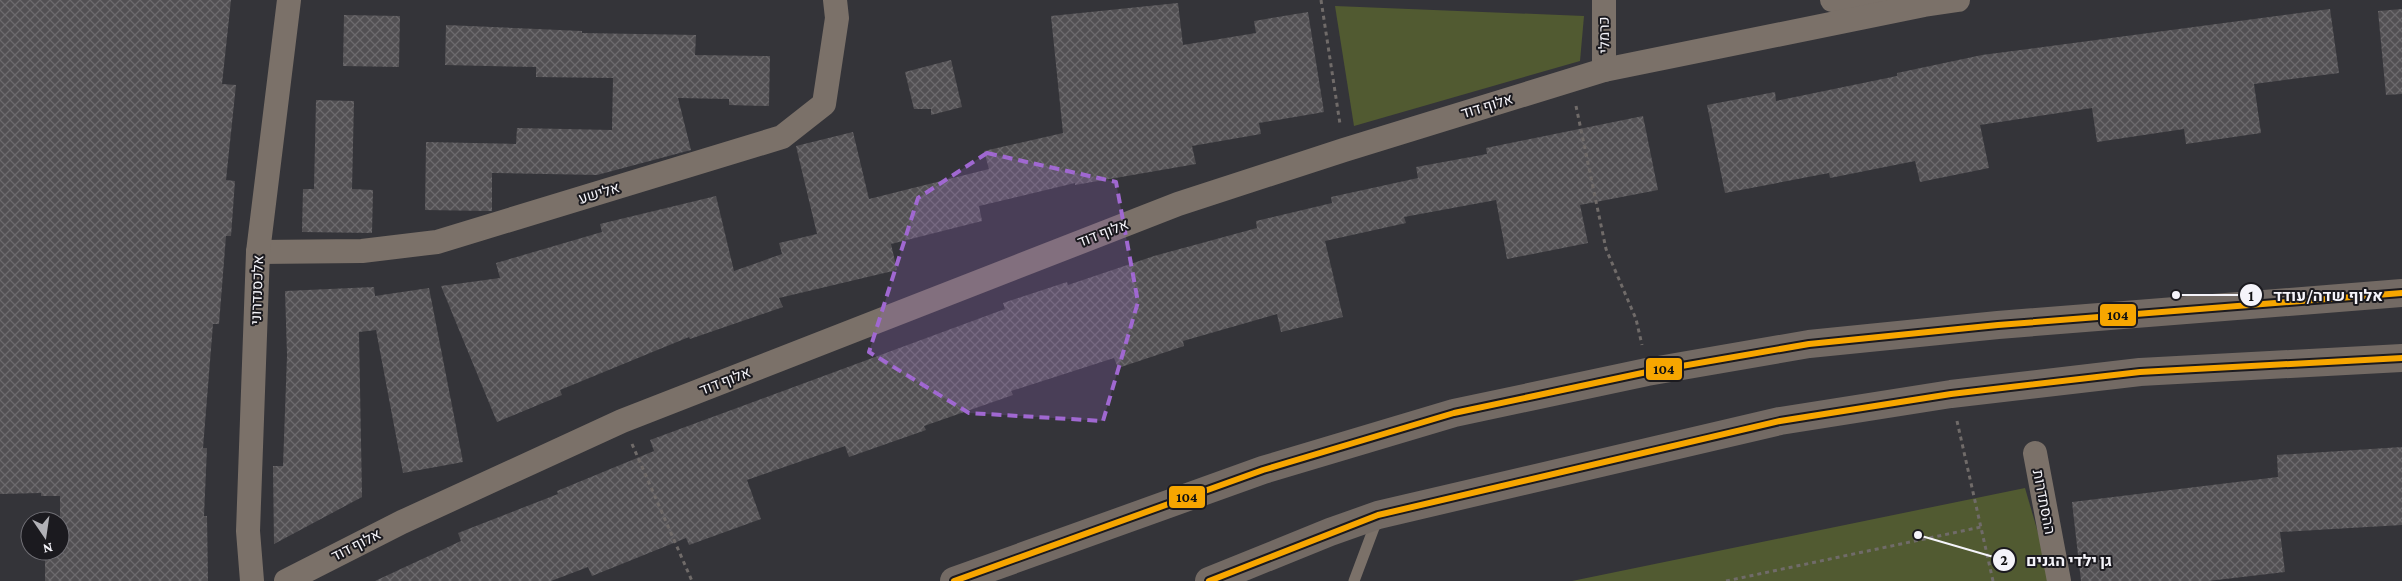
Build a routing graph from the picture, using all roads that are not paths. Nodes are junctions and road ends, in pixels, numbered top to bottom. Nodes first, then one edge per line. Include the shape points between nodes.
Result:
1 (289, 0) edge
2 (835, 0) edge
3 (1604, 0) edge
4 (1832, 0) edge
5 (1958, 0) edge
6 (1924, 2) edge
7 (1604, 70) junction
8 (258, 252) junction
9 (2402, 293) edge
10 (2402, 358) edge
11 (2035, 453) dead end
12 (1378, 515) junction
13 (252, 581) edge
14 (286, 581) edge
15 (954, 581) edge
16 (1209, 581) edge
17 (1354, 581) edge
18 (2059, 581) edge

1 - 8 street, אלכסנדרוני
2 - 8 street, אלישע via 837,18 824,104 782,137 437,242 362,251
3 - 7 street, כרמלי
4 - 6 street
5 - 6 street, אלוף דוד
6 - 7 street, אלוף דוד
7 - 14 street, אלוף דוד via 1178,204 622,421 402,522
8 - 13 street, אלכסנדרוני via 248,531
9 - 15 main road via 2007,324 1809,344 1647,372 1454,413 1308,456
10 - 12 main road via 2140,372 1951,394 1780,421
11 - 18 street, ההסתדרות
12 - 16 main road
12 - 17 lane

